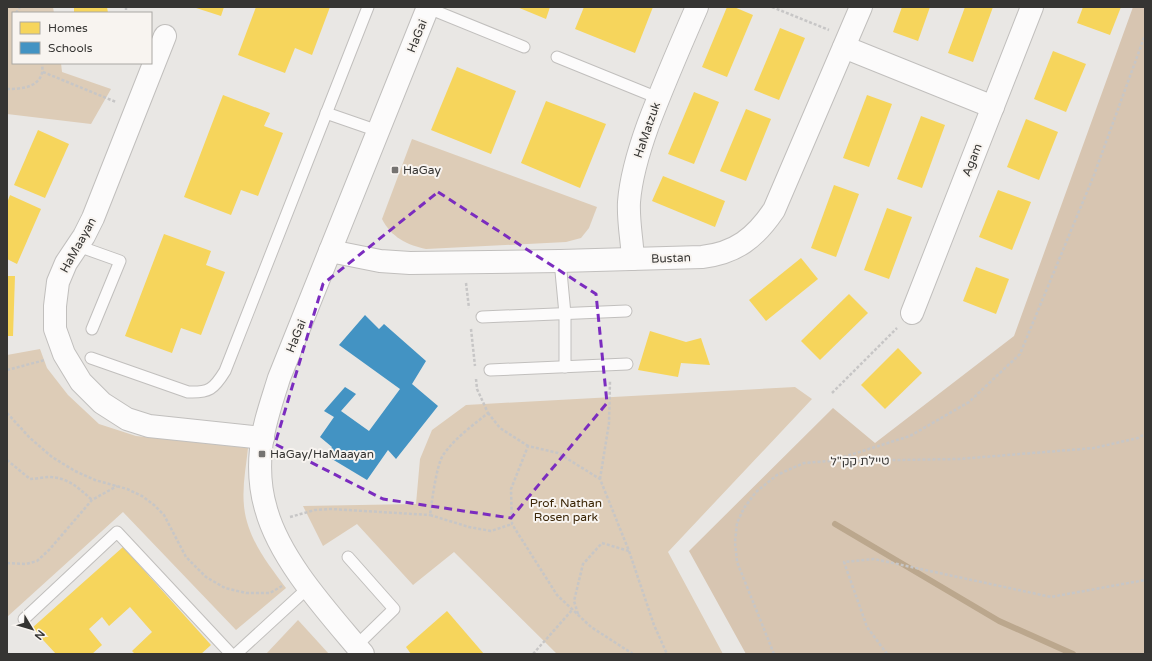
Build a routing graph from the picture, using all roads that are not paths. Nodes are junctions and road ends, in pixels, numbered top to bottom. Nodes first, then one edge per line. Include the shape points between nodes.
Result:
1 (368, 7) edge
2 (428, 7) edge
3 (697, 7) edge
4 (861, 7) edge
5 (1032, 7) edge
6 (165, 36) dead end
7 (846, 42) junction
8 (524, 47) dead end
9 (557, 57) dead end
10 (658, 98) junction
11 (993, 107) junction
12 (326, 114) junction
13 (378, 131) junction
14 (78, 246) junction
15 (330, 251) junction
16 (633, 259) junction
17 (560, 261) junction
18 (626, 311) dead end
19 (565, 314) junction
20 (912, 314) road end
21 (482, 317) dead end
22 (92, 329) dead end
23 (91, 358) dead end
24 (628, 364) dead end
25 (565, 367) junction
26 (490, 370) dead end
27 (263, 438) junction
28 (348, 557) dead end
29 (304, 582) junction
30 (24, 619) dead end
31 (360, 650) edge
32 (242, 652) edge
33 (231, 654) edge

1 - 12 lane
2 - 8 lane
2 - 13 street, HaGai
3 - 10 street, HaMatzuk
4 - 7 street, Bustan
5 - 11 street, Agam
6 - 14 street, HaMaayan via 93,218
7 - 11 street
7 - 16 street, Bustan via 774,210 759,230 742,244 713,256
9 - 10 lane
10 - 16 street, HaMatzuk via 639,151 630,191 629,220
11 - 20 street, Agam
12 - 13 lane
12 - 23 lane via 225,371 217,384 209,390 188,392
13 - 15 street, HaGai
14 - 22 lane via 120,261
14 - 27 street, HaMaayan via 66,262 58,282 55,329 64,354 81,382 102,403 127,419 149,426
15 - 17 street, Bustan via 380,261 410,263
15 - 27 street, HaGai via 279,378
16 - 17 street, Bustan
17 - 19 lane
18 - 19 lane
19 - 21 lane
19 - 25 lane
24 - 25 lane
25 - 26 lane
27 - 29 street, HaGai via 260,468 266,510 285,553
28 - 31 lane via 394,609
29 - 31 street, HaGai
29 - 32 lane
30 - 33 lane via 117,532

